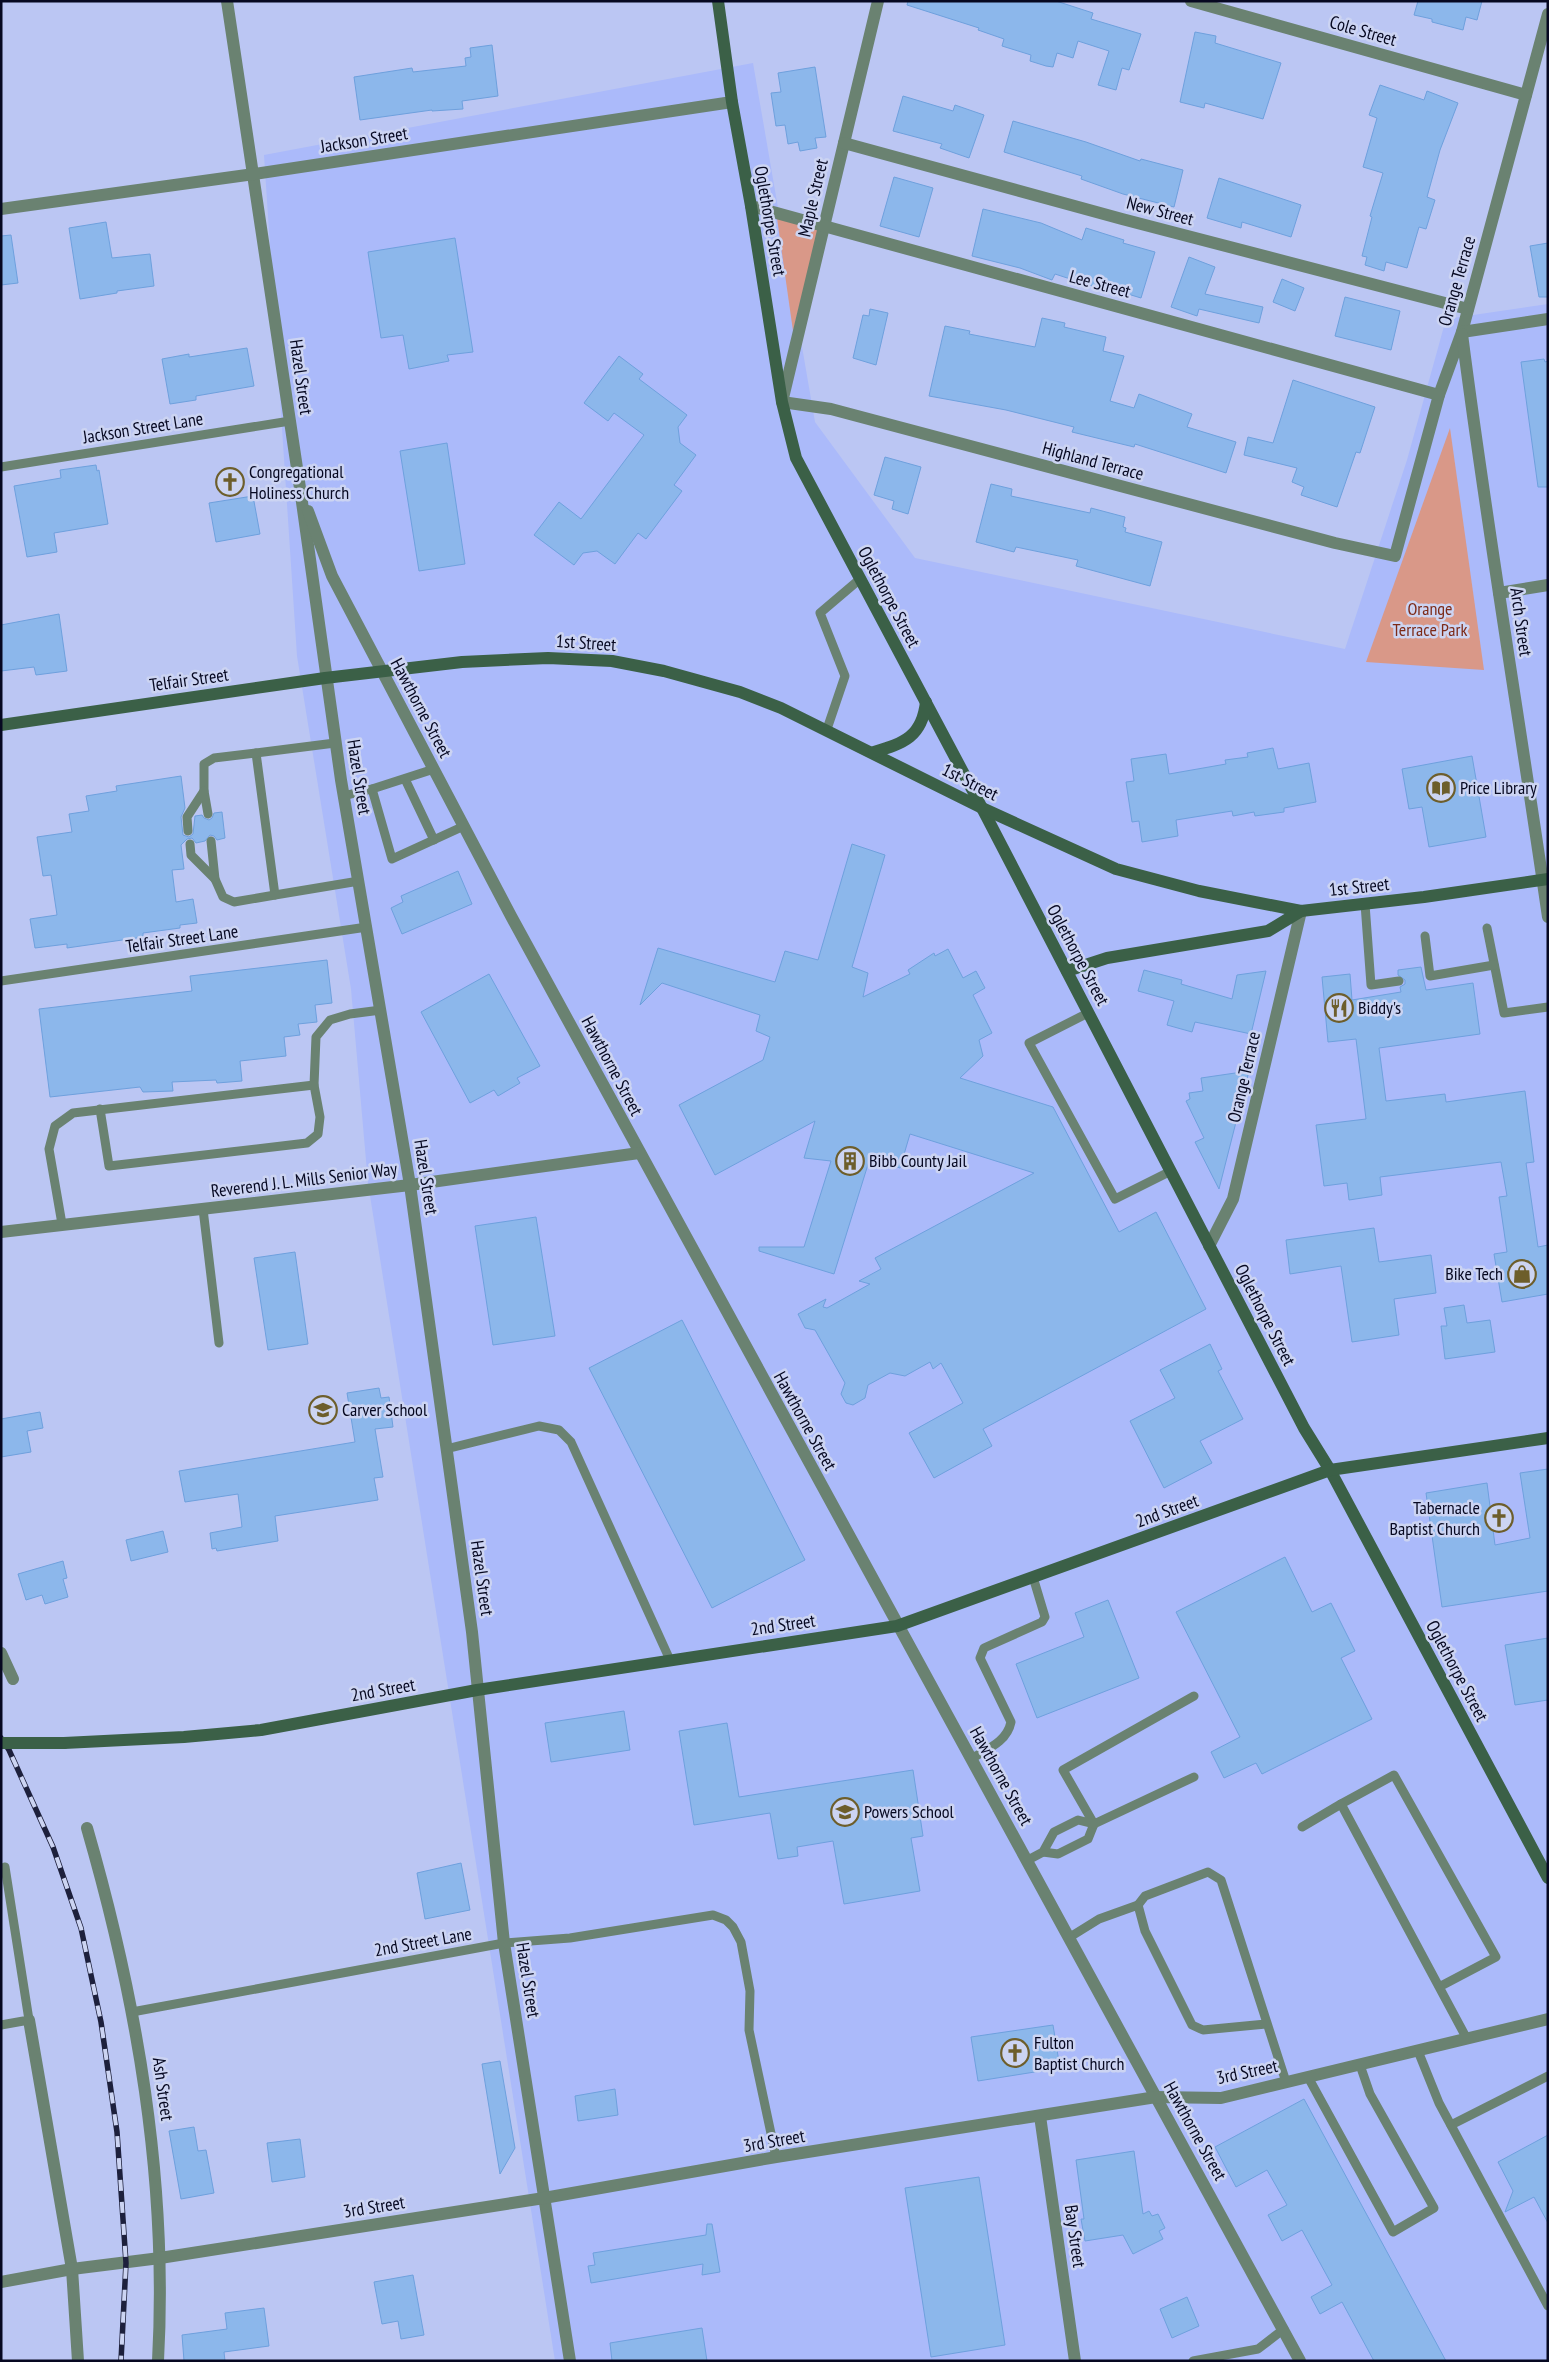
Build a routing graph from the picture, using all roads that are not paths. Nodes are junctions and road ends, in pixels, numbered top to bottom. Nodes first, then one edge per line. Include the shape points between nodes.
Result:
1 (227, 1) edge
2 (718, 1) edge
3 (878, 1) edge
4 (1191, 1) edge
5 (1548, 14) edge
6 (1526, 94) junction
7 (732, 102) junction
8 (844, 143) junction
9 (254, 174) junction
10 (751, 206) junction
11 (1, 209) edge
12 (824, 227) junction
13 (1468, 309) junction
14 (1548, 319) edge
15 (1462, 332) junction
16 (1439, 395) junction
17 (782, 402) junction
18 (290, 421) junction
19 (1, 467) edge
20 (300, 488) junction
21 (1395, 556) joint
22 (860, 579) junction
23 (1548, 585) edge
24 (1499, 593) junction
25 (382, 672) junction
26 (325, 678) junction
27 (926, 702) junction
28 (1, 724) edge
29 (827, 729) junction
30 (335, 743) junction
31 (874, 752) junction
32 (256, 753) junction
33 (434, 769) junction
34 (404, 779) junction
35 (372, 789) junction
36 (204, 791) junction
37 (343, 796) junction
38 (982, 808) junction
39 (208, 814) dead end
40 (464, 826) junction
41 (188, 831) dead end
42 (434, 840) junction
43 (211, 841) dead end
44 (190, 844) dead end
45 (215, 879) junction
46 (1545, 879) edge
47 (359, 881) junction
48 (274, 894) junction
49 (1365, 904) junction
50 (1301, 911) junction
51 (1548, 917) edge
52 (367, 927) junction
53 (1488, 928) dead end
54 (1425, 936) dead end
55 (1494, 965) junction
56 (1067, 971) junction
57 (1, 981) edge
58 (1399, 981) dead end
59 (1548, 1007) edge
60 (381, 1010) junction
61 (1088, 1013) junction
62 (314, 1085) junction
63 (100, 1110) junction
64 (639, 1153) junction
65 (1171, 1171) junction
66 (410, 1185) junction
67 (203, 1209) junction
68 (62, 1224) junction
69 (1, 1232) edge
70 (1209, 1246) junction
71 (219, 1343) dead end
72 (1548, 1438) edge
73 (446, 1449) junction
74 (1330, 1470) junction
75 (1033, 1578) junction
76 (897, 1626) junction
77 (1, 1653) edge
78 (670, 1660) junction
79 (13, 1679) dead end
80 (478, 1690) junction
81 (1194, 1696) dead end
82 (1, 1743) edge
83 (971, 1759) junction
84 (1194, 1777) dead end
85 (1341, 1804) junction
86 (1094, 1824) junction
87 (1302, 1827) dead end
88 (87, 1828) dead end
89 (1043, 1852) junction
90 (1028, 1860) junction
91 (5, 1867) dead end
92 (1548, 1878) edge
93 (1138, 1905) junction
94 (1070, 1937) junction
95 (504, 1943) junction
96 (1440, 1987) junction
97 (132, 2012) junction
98 (1548, 2019) edge
99 (30, 2020) junction
100 (1, 2024) edge
101 (1266, 2024) junction
102 (1468, 2039) junction
103 (1418, 2051) junction
104 (1360, 2065) junction
105 (1548, 2076) edge
106 (1308, 2077) junction
107 (1286, 2082) junction
108 (1156, 2097) junction
109 (1040, 2116) junction
110 (1451, 2125) junction
111 (776, 2157) junction
112 (544, 2198) junction
113 (160, 2258) junction
114 (72, 2269) junction
115 (1, 2282) edge
116 (1548, 2306) edge
117 (1284, 2329) junction
118 (78, 2361) edge
119 (158, 2361) edge
120 (570, 2361) edge
121 (1075, 2361) edge
122 (1194, 2361) edge
123 (1300, 2361) edge

1 - 9 street, Hazel Street
2 - 7 street, Oglethorpe Street
3 - 8 street, Maple Street
4 - 6 street, Cole Street
5 - 6 street, Orange Terrace
6 - 13 street, Orange Terrace
7 - 9 street, Jackson Street
7 - 10 street, Oglethorpe Street
8 - 12 street, Maple Street
8 - 13 street, New Street
9 - 11 street, Jackson Street
9 - 18 street, Hazel Street
10 - 12 street, Lee Street
10 - 17 street, Oglethorpe Street
12 - 16 street, Lee Street
12 - 17 street, Maple Street
13 - 15 street, Orange Terrace
14 - 15 street
15 - 16 street, Orange Terrace
15 - 24 street, Arch Street via 1482,493
16 - 21 street, Orange Terrace
17 - 21 street, Highland Terrace via 830,409 1334,543
17 - 22 street, Oglethorpe Street via 796,458
18 - 19 lane, Jackson Street Lane
18 - 20 street, Hazel Street
20 - 25 street, Hawthorne Street via 332,576
20 - 26 street, Hazel Street
22 - 27 street, Oglethorpe Street
22 - 29 lane via 820,613 845,676
23 - 24 street
24 - 46 street, Arch Street
25 - 26 street, Telfair Street
25 - 29 street, 1st Street via 462,662 548,658 612,662 740,692
25 - 33 street, Hawthorne Street
26 - 28 street, Telfair Street
26 - 30 street, Hazel Street
27 - 31 street via 924,720 913,734 897,745
27 - 38 street, Oglethorpe Street
29 - 31 street, 1st Street
30 - 32 lane
30 - 37 street, Hazel Street
31 - 38 street, 1st Street
32 - 36 lane via 214,758 204,764
32 - 48 lane
33 - 34 lane
33 - 40 street, Hawthorne Street
34 - 35 lane
34 - 42 lane
35 - 37 lane
35 - 42 lane via 392,859
36 - 39 lane
36 - 41 lane via 187,818
37 - 47 street, Hazel Street
38 - 50 street, 1st Street via 1116,869
38 - 56 street, Oglethorpe Street
40 - 42 lane
40 - 64 street, Hawthorne Street
43 - 45 lane
44 - 45 lane via 191,855
45 - 48 lane via 223,897 234,902
46 - 49 street, 1st Street
46 - 51 street, Arch Street
47 - 48 lane
47 - 52 street, Hazel Street
49 - 50 street, 1st Street
49 - 58 lane via 1371,985
50 - 56 street via 1268,930 1107,958
50 - 70 street, Orange Terrace via 1233,1199
52 - 57 lane, Telfair Street Lane
52 - 60 street, Hazel Street
53 - 55 lane
54 - 55 lane via 1427,976
55 - 59 lane via 1504,1013
56 - 61 street, Oglethorpe Street
60 - 62 lane via 330,1020 316,1037
60 - 66 street, Hazel Street
61 - 65 street, Oglethorpe Street
61 - 65 lane via 1029,1043 1115,1199
62 - 63 lane
62 - 63 lane via 320,1117 318,1134 307,1143 109,1166
63 - 68 lane via 74,1113 55,1126 49,1148
64 - 66 street, Reverend J. L. Mills Senior Way
64 - 76 street, Hawthorne Street
65 - 70 street, Oglethorpe Street
66 - 67 street, Reverend J. L. Mills Senior Way
66 - 73 street, Hazel Street
67 - 68 street, Reverend J. L. Mills Senior Way
67 - 71 lane
68 - 69 street, Reverend J. L. Mills Senior Way
70 - 74 street, Oglethorpe Street via 1304,1428
72 - 74 street, 2nd Street
73 - 78 lane via 539,1426 559,1430 571,1442
73 - 80 street, Hazel Street
74 - 75 street, 2nd Street
74 - 92 street, Oglethorpe Street
75 - 76 street, 2nd Street
75 - 83 lane via 1045,1617 1042,1622 984,1648 980,1658 1011,1722 1009,1731 997,1744
76 - 78 street, 2nd Street
76 - 83 street, Hawthorne Street
77 - 79 street
78 - 80 street, 2nd Street
80 - 82 street, 2nd Street, bridge via 261,1730 184,1737
80 - 95 street, Hazel Street
81 - 86 lane via 1063,1770
83 - 90 street, Hawthorne Street
84 - 86 lane
85 - 87 lane
85 - 96 lane
85 - 96 lane via 1394,1775 1496,1957
86 - 89 lane via 1088,1839 1058,1854
86 - 89 lane via 1078,1820 1054,1832
88 - 97 street, Ash Street via 107,1897
89 - 90 lane
90 - 94 street, Hawthorne Street
91 - 99 lane
93 - 94 lane via 1099,1919
93 - 101 lane via 1145,1931 1192,2025 1203,2030
93 - 101 lane via 1145,1896 1208,1872 1221,1880
94 - 108 street, Hawthorne Street
95 - 97 lane, 2nd Street Lane
95 - 111 lane, 2nd Street Lane via 570,1938 696,1916 713,1915 733,1927 741,1942 750,1991 750,2030
95 - 112 street, Hazel Street
96 - 102 lane
97 - 113 street, Ash Street via 146,2083
98 - 102 street, 3rd Street
99 - 100 lane
99 - 114 street
101 - 107 lane
102 - 103 street, 3rd Street
103 - 104 street, 3rd Street
103 - 110 lane
104 - 106 street, 3rd Street
104 - 106 lane via 1370,2094 1434,2208 1393,2232
105 - 110 lane
106 - 107 street, 3rd Street
107 - 108 street, 3rd Street via 1221,2098
108 - 109 street, 3rd Street
108 - 117 street, Hawthorne Street
109 - 111 street, 3rd Street
109 - 121 street, Bay Street
110 - 116 lane
111 - 112 street, 3rd Street
112 - 113 street, 3rd Street
112 - 120 street, Hazel Street
113 - 114 street, 3rd Street
113 - 119 street, Ash Street
114 - 115 street, 3rd Street
114 - 118 street
117 - 122 lane via 1258,2349
117 - 123 street, Hawthorne Street

